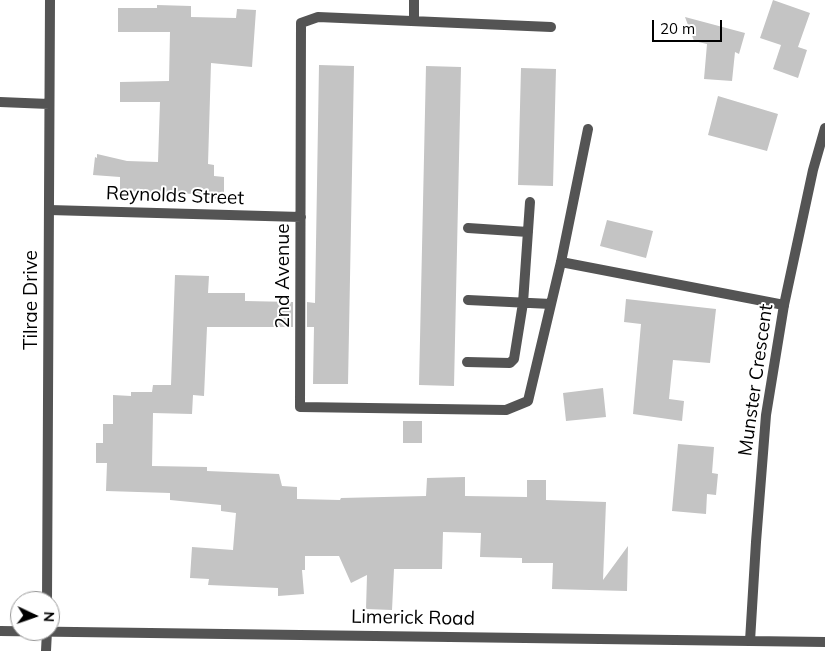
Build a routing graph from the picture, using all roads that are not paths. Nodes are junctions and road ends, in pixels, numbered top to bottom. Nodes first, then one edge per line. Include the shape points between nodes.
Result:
1 (50, 0) edge
2 (414, 0) edge
3 (414, 21) junction
4 (551, 27) dead end
5 (0, 102) edge
6 (49, 104) junction
7 (825, 128) edge
8 (588, 129) dead end
9 (530, 202) dead end
10 (49, 210) junction
11 (300, 217) junction
12 (468, 228) dead end
13 (528, 232) junction
14 (562, 262) junction
15 (468, 300) dead end
16 (524, 303) junction
17 (552, 304) junction
18 (784, 304) junction
19 (467, 362) dead end
20 (47, 591) edge
21 (60, 631) edge
22 (750, 641) junction
23 (825, 642) edge

1 - 6 street, Tilrae Drive
2 - 3 street
3 - 4 street, 2nd Avenue
3 - 11 street, 2nd Avenue via 318,17 301,23
5 - 6 street
6 - 10 street, Tilrae Drive
7 - 18 street, Munster Crescent
8 - 14 street, 2nd Avenue
9 - 13 street
10 - 11 street, Reynolds Street
10 - 20 street, Tilrae Drive
11 - 17 street, 2nd Avenue via 300,407 506,410 528,401
12 - 13 street
13 - 16 street
14 - 17 street, 2nd Avenue
14 - 18 street
15 - 16 street
16 - 17 street
16 - 19 street via 514,359 510,363
18 - 22 street, Munster Crescent via 766,416
21 - 22 street, Limerick Road
22 - 23 street, Limerick Road

